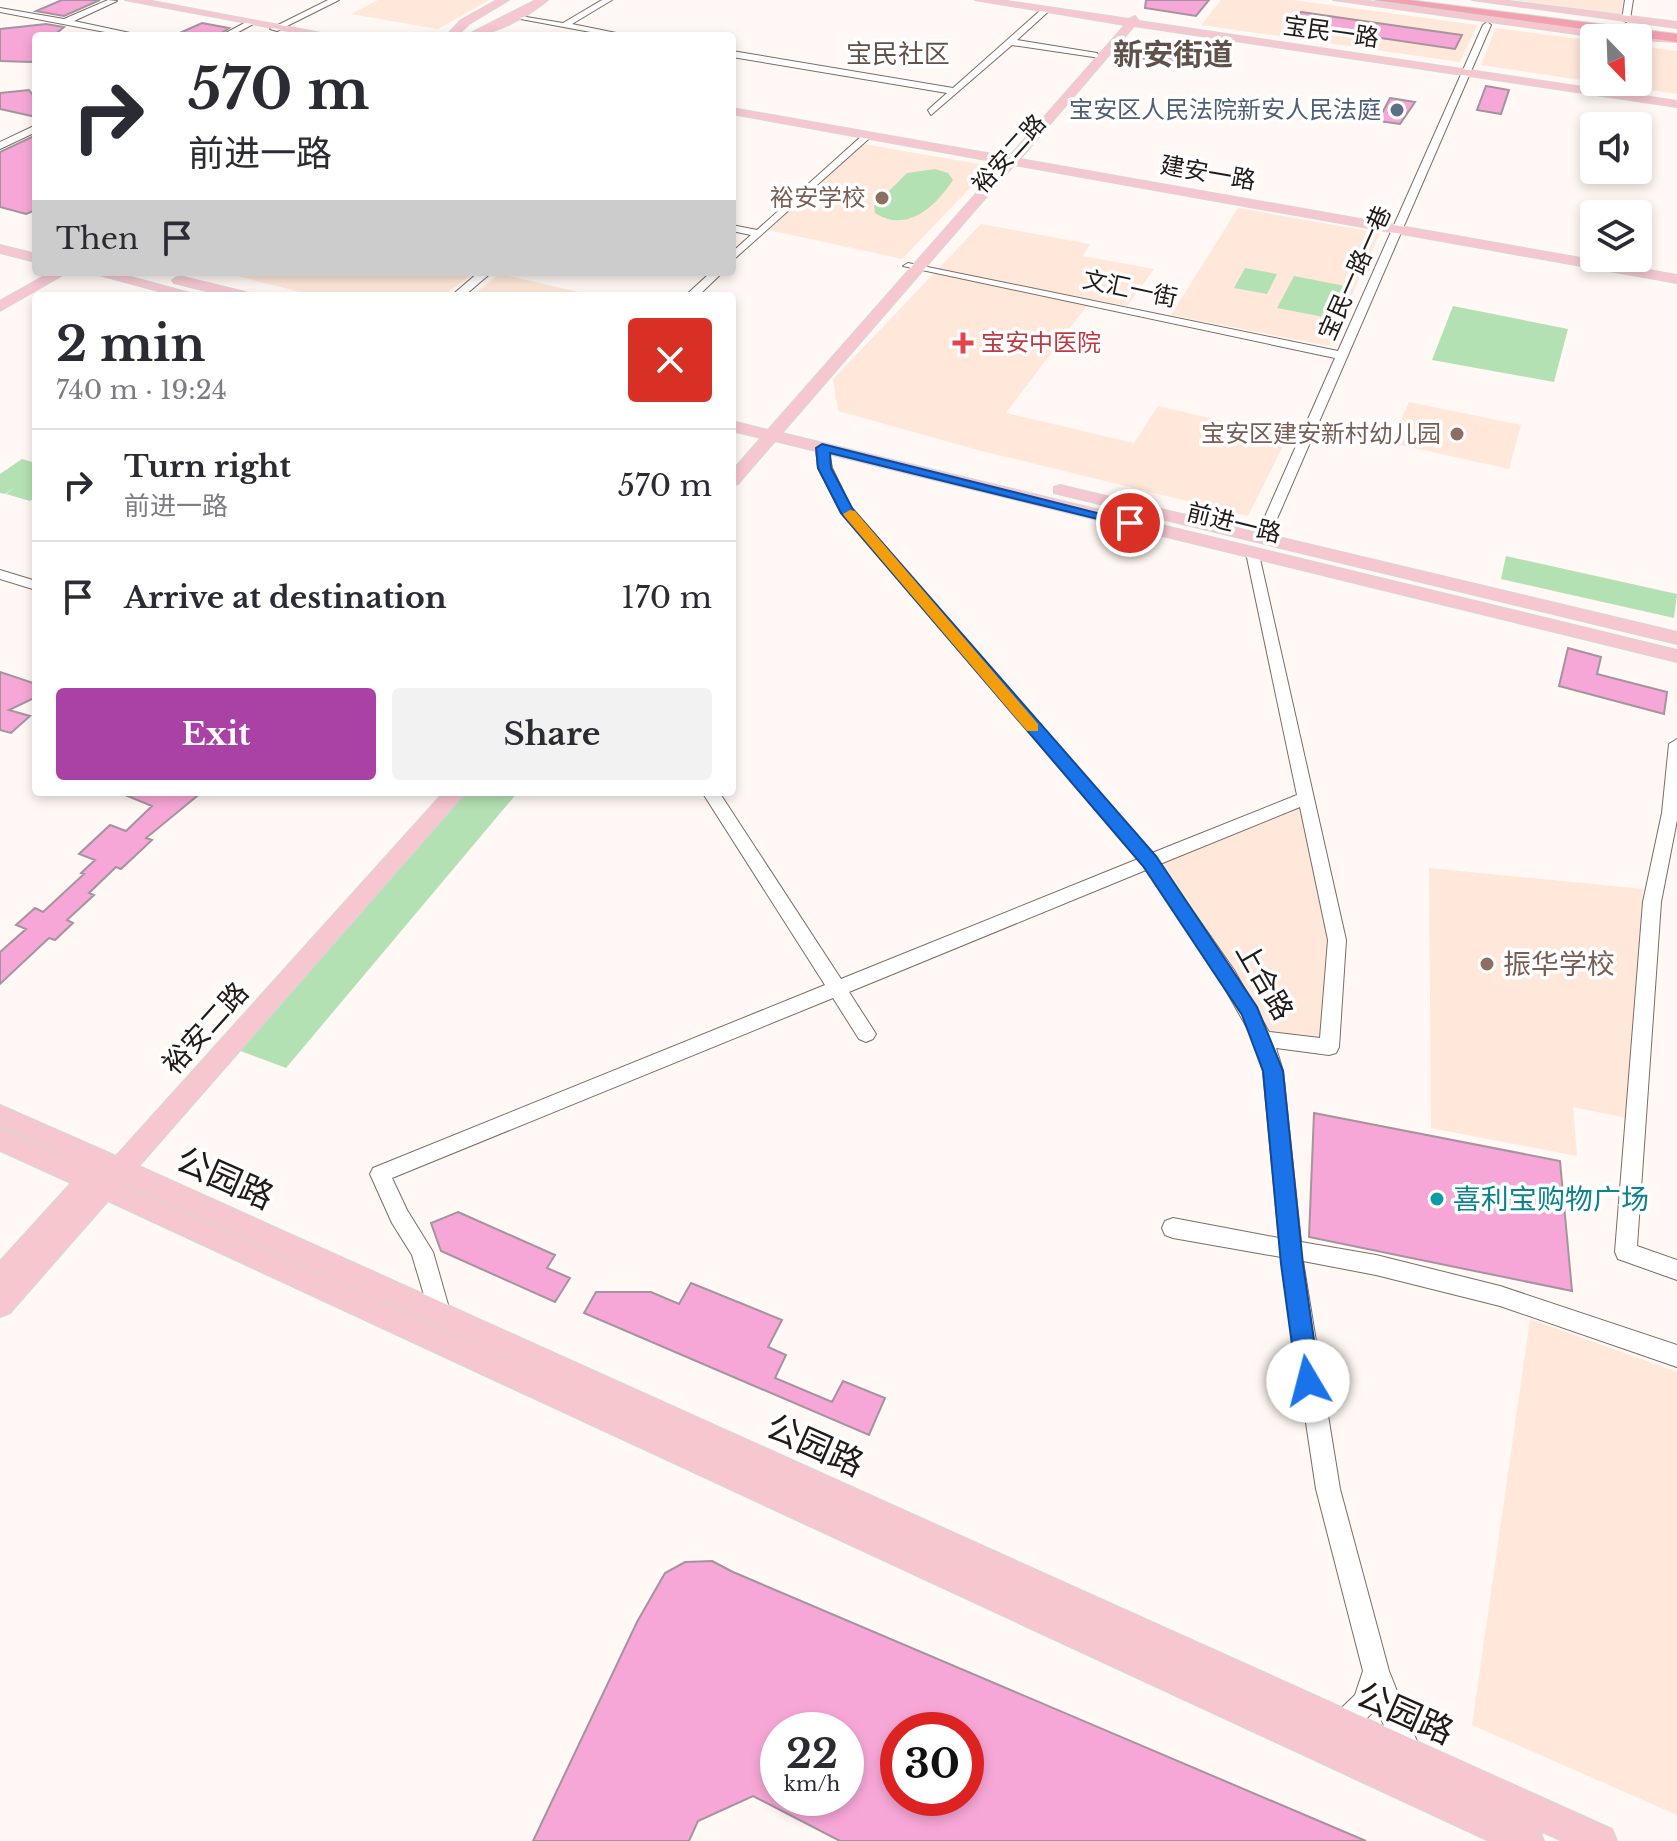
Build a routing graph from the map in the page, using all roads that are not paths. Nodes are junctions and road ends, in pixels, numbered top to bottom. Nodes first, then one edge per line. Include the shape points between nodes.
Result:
1 (112, 0) edge
2 (130, 0) edge
3 (335, 0) edge
4 (504, 0) edge
5 (515, 0) edge
6 (531, 0) edge
7 (543, 0) edge
8 (608, 0) edge
9 (980, 0) edge
10 (1006, 0) edge
11 (1338, 0) edge
12 (1436, 0) edge
13 (1477, 0) edge
14 (1629, 0) edge
15 (1380, 3) edge
16 (0, 10) edge
17 (1046, 10) junction
18 (1467, 14) junction
19 (514, 17) junction
20 (1626, 19) junction
21 (65, 22) junction
22 (485, 22) junction
23 (1133, 22) junction
24 (250, 23) junction
25 (1508, 23) junction
26 (565, 25) junction
27 (1487, 25) junction
28 (277, 28) junction
29 (1677, 28) edge
30 (119, 32) edge
31 (232, 32) edge
32 (294, 32) edge
33 (304, 32) edge
34 (455, 32) edge
35 (461, 32) edge
36 (474, 32) edge
37 (478, 32) edge
38 (604, 32) edge
39 (1677, 39) edge
40 (1010, 42) junction
41 (736, 55) edge
42 (1097, 56) junction
43 (1468, 71) junction
44 (954, 91) junction
45 (1677, 101) edge
46 (736, 110) edge
47 (736, 110) edge
48 (931, 112) dead end
49 (32, 130) edge
50 (868, 135) junction
51 (0, 146) edge
52 (1011, 158) junction
53 (1399, 227) junction
54 (736, 229) edge
55 (758, 233) junction
56 (0, 237) edge
57 (32, 245) edge
58 (0, 249) edge
59 (736, 254) edge
60 (32, 257) edge
61 (913, 267) junction
62 (32, 275) edge
63 (54, 276) edge
64 (112, 276) edge
65 (162, 276) edge
66 (481, 276) edge
67 (713, 276) edge
68 (1677, 276) edge
69 (178, 292) edge
70 (228, 292) edge
71 (462, 292) edge
72 (695, 292) edge
73 (0, 293) edge
74 (0, 307) edge
75 (1343, 356) junction
76 (736, 413) edge
77 (736, 426) edge
78 (771, 428) junction
79 (822, 448) junction
80 (736, 463) edge
81 (736, 476) edge
82 (1258, 546) junction
83 (0, 574) edge
84 (32, 585) edge
85 (1677, 638) edge
86 (1677, 656) edge
87 (1677, 744) edge
88 (436, 796) edge
89 (452, 796) edge
90 (713, 796) edge
91 (1306, 798) junction
92 (1674, 814) edge
93 (1149, 861) junction
94 (838, 987) junction
95 (866, 1034) dead end
96 (1263, 1039) junction
97 (0, 1115) edge
98 (0, 1139) edge
99 (105, 1175) junction
100 (1173, 1228) dead end
101 (1290, 1249) junction
102 (1677, 1270) edge
103 (0, 1280) edge
104 (0, 1304) edge
105 (440, 1315) junction
106 (1677, 1356) edge
107 (1376, 1671) junction
108 (1343, 1724) junction
109 (1409, 1754) junction
110 (1527, 1841) edge
111 (1600, 1841) edge

1 - 21 street
1 - 24 main road
2 - 24 main road
3 - 28 street
4 - 34 main road
5 - 22 main road
6 - 22 main road
7 - 19 main road
8 - 26 street
9 - 17 main road, 宝民一路
10 - 23 main road, 宝民一路
11 - 15 main road
12 - 29 highway
13 - 20 main road
14 - 20 street
15 - 18 highway
16 - 21 street
17 - 23 main road, 宝民一路
17 - 40 street
18 - 25 main road
18 - 27 street
18 - 39 highway
19 - 26 street
19 - 37 main road
20 - 29 main road
21 - 30 street
22 - 35 main road
22 - 36 main road
23 - 42 main road, 裕安二路
23 - 43 main road, 宝民一路
23 - 52 main road, 裕安二路
24 - 28 main road
24 - 31 street
25 - 27 street
25 - 39 main road
26 - 38 street
27 - 43 street, 宝民一路一巷
28 - 32 main road
28 - 33 main road
40 - 42 street
40 - 44 street
41 - 44 street
42 - 52 main road, 裕安二路
43 - 45 main road, 宝民一路
43 - 53 street, 宝民一路一巷
44 - 48 street
46 - 52 main road, 建安一路
47 - 50 main road, 建安一路
49 - 51 street
50 - 52 main road, 建安一路
50 - 55 street
52 - 53 main road, 建安一路
52 - 61 main road, 裕安二路
53 - 68 main road, 建安一路
53 - 75 street, 宝民一路一巷
54 - 55 street
55 - 59 street
56 - 57 main road
58 - 60 main road
61 - 75 street, 文汇一街
61 - 78 main road, 裕安二路
62 - 73 main road
63 - 74 main road
64 - 69 main road
65 - 70 main road
66 - 71 street
67 - 72 street
75 - 82 street, 宝民一路一巷
76 - 78 main road, 前进一路
77 - 78 main road, 前进一路
78 - 79 main road, 前进一路
78 - 80 main road, 裕安二路
78 - 81 main road, 裕安二路
78 - 82 main road, 前进一路
79 - 82 main road, 前进一路
79 - 93 street, 上合路 via 825,468 846,510
82 - 85 main road, 前进一路
82 - 86 main road, 前进一路
82 - 91 street
83 - 84 street
87 - 92 street
88 - 99 main road, 裕安二路
89 - 99 main road, 裕安二路
90 - 94 street
91 - 93 street
91 - 96 street via 1337,940 1329,1047
92 - 102 street via 1652,902 1626,1252
93 - 94 street
93 - 96 street, 上合路 via 1227,975
94 - 95 street
94 - 105 street via 380,1174 422,1252
96 - 101 street, 上合路 via 1273,1071
97 - 99 main road, 公园路
98 - 99 main road, 公园路
99 - 103 main road, 裕安二路
99 - 104 main road, 裕安二路
99 - 105 main road, 公园路
99 - 110 main road, 公园路
100 - 101 street
101 - 106 street via 1500,1296
101 - 107 street, 上合路 via 1328,1489
105 - 108 main road, 公园路
107 - 108 street via 1366,1703
107 - 109 street, 上合路
108 - 109 main road, 公园路
109 - 111 main road, 公园路

